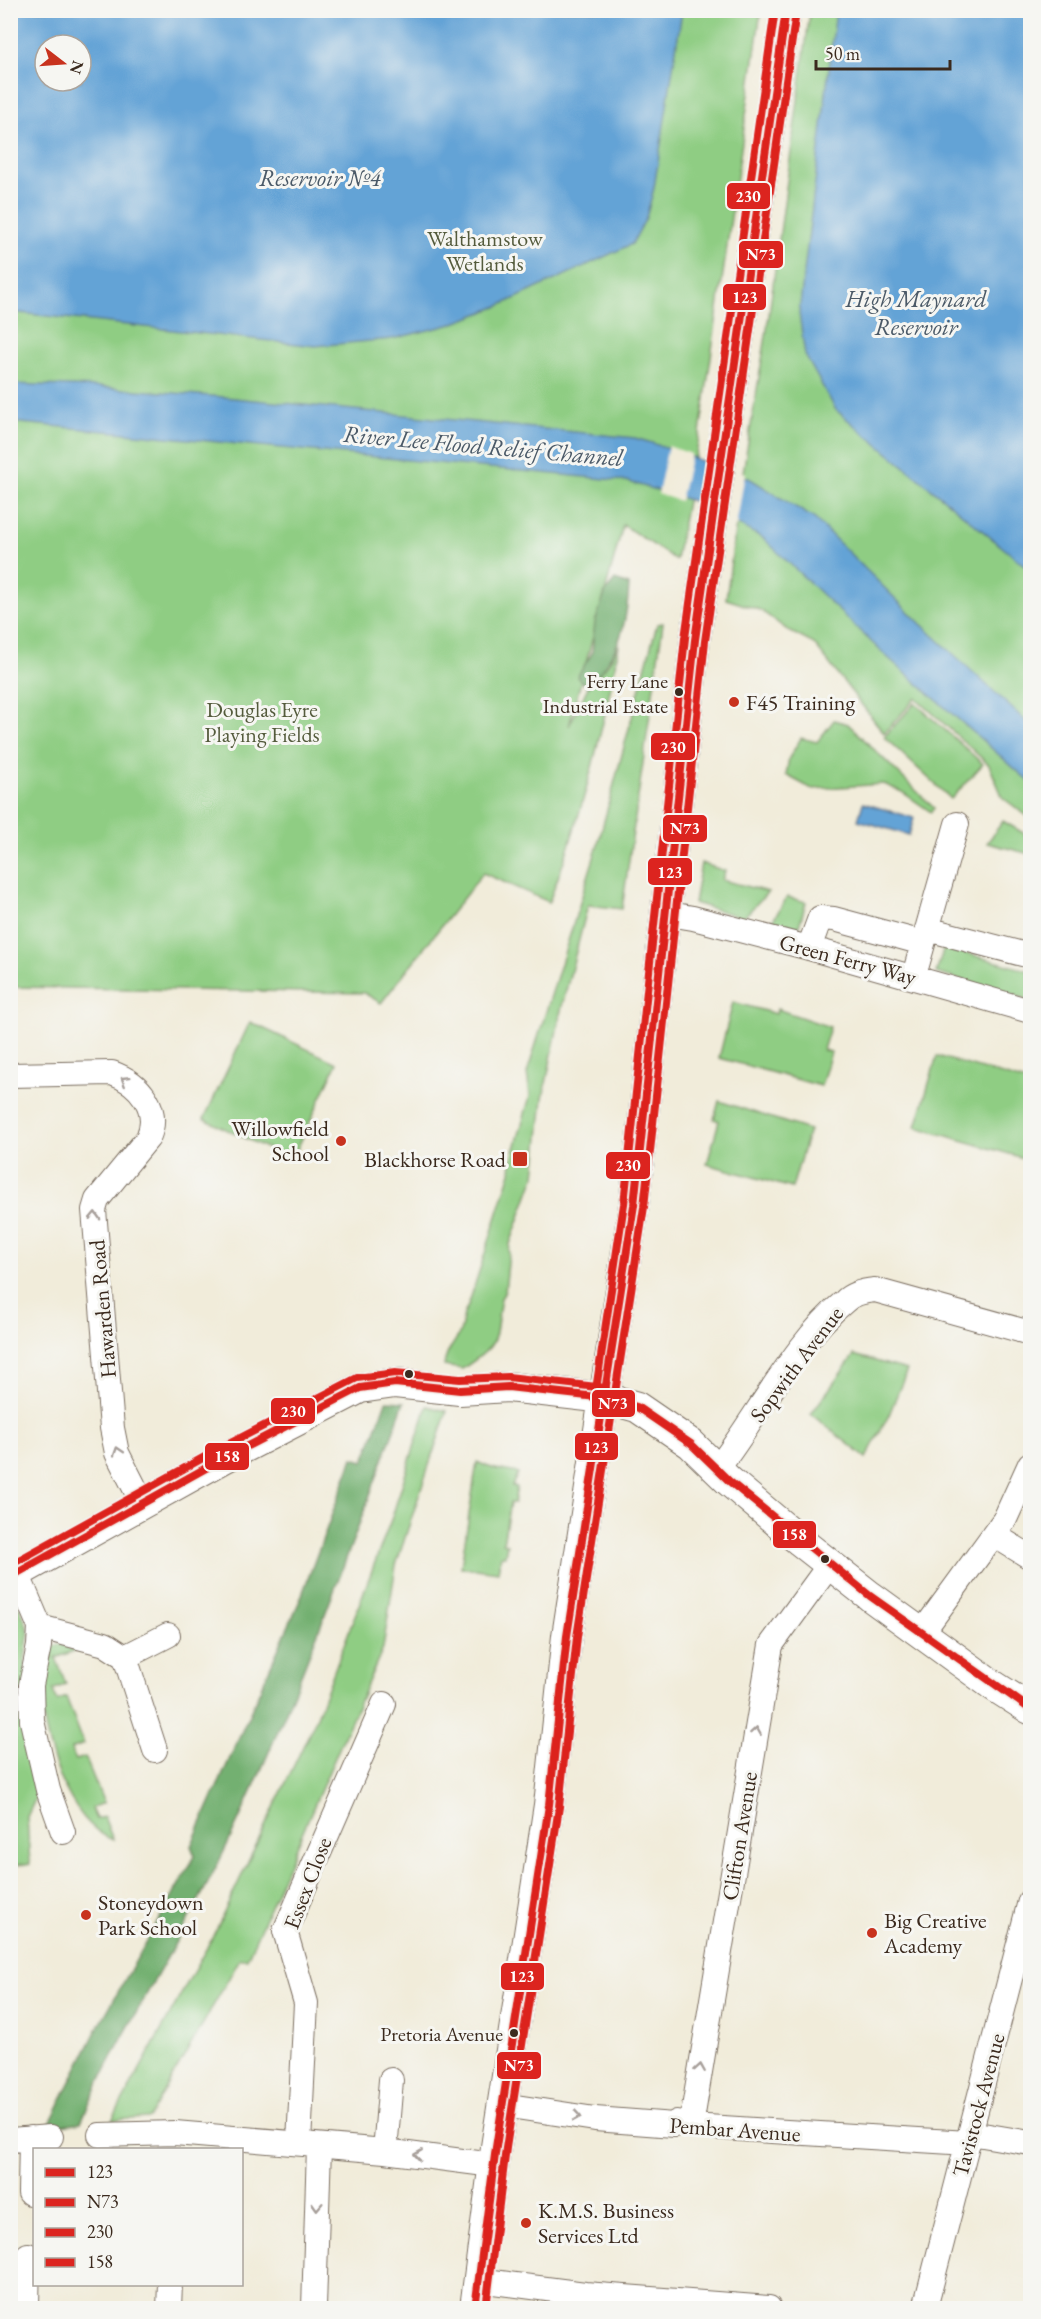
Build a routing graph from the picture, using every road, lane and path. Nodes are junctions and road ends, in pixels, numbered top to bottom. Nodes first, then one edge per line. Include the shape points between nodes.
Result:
1 (786, 10) edge
2 (957, 824) dead end
3 (663, 913) junction
4 (922, 946) junction
5 (809, 948) junction
6 (1030, 956) edge
7 (1030, 1011) edge
8 (10, 1075) edge
9 (1030, 1333) edge
10 (605, 1398) junction
11 (1030, 1464) edge
12 (718, 1468) junction
13 (143, 1504) junction
14 (994, 1535) junction
15 (1030, 1557) edge
16 (830, 1564) junction
17 (14, 1575) edge
18 (40, 1627) junction
19 (921, 1634) junction
20 (168, 1635) dead end
21 (125, 1657) junction
22 (384, 1704) dead end
23 (1030, 1709) edge
24 (155, 1750) dead end
25 (63, 1832) dead end
26 (1030, 1901) edge
27 (391, 2080) dead end
28 (503, 2105) junction
29 (690, 2126) junction
30 (100, 2135) dead end
31 (31, 2138) edge
32 (970, 2138) junction
33 (175, 2141) edge
34 (1030, 2143) edge
35 (309, 2145) junction
36 (385, 2151) junction
37 (493, 2165) junction
38 (30, 2193) dead end
39 (28, 2254) dead end
40 (170, 2286) edge
41 (477, 2294) edge
42 (27, 2308) edge
43 (169, 2308) edge
44 (314, 2308) edge
45 (768, 2308) edge
46 (925, 2308) edge

1 - 3 main road via 695,640
2 - 4 street
3 - 5 street, Green Ferry Way
3 - 10 main road via 634,1205
4 - 5 street via 820,918
4 - 6 street
5 - 7 street, Green Ferry Way
13 -> 8 street, Hawarden Road via 117,1453 112,1428 94,1209 97,1200 148,1138 153,1127 151,1106 125,1077 112,1072
9 - 12 street, Sopwith Avenue via 875,1290 862,1291 846,1299 818,1329
10 - 12 main road via 642,1410
10 - 13 main road via 508,1387 460,1390 385,1384 360,1388
10 - 28 main road via 567,1636 549,1805
11 - 14 street
12 - 16 main road
13 - 17 main road
14 - 15 street
14 - 19 street
16 - 19 main road
29 -> 16 street, Clifton Avenue via 771,1645
17 - 18 street
18 - 21 street via 105,1644
18 - 25 street via 31,1685 32,1721 48,1790
19 - 23 main road
20 - 21 street
21 - 24 street
22 - 35 street, Essex Close via 285,1931 306,2004
26 - 32 street, Tavistock Avenue
27 - 36 street
28 -> 29 street, Pembar Avenue via 595,2119 674,2125 677,2122
28 - 37 main road
29 - 32 street, Pembar Avenue
30 - 33 street
31 - 38 street
32 - 34 street, Pembar Avenue
32 - 46 street, Tavistock Avenue
33 - 35 street
35 - 36 street
35 -> 44 street, Essex Close
37 -> 36 street
37 - 41 main road
39 - 42 street
40 - 43 street
41 - 45 street via 585,2294

